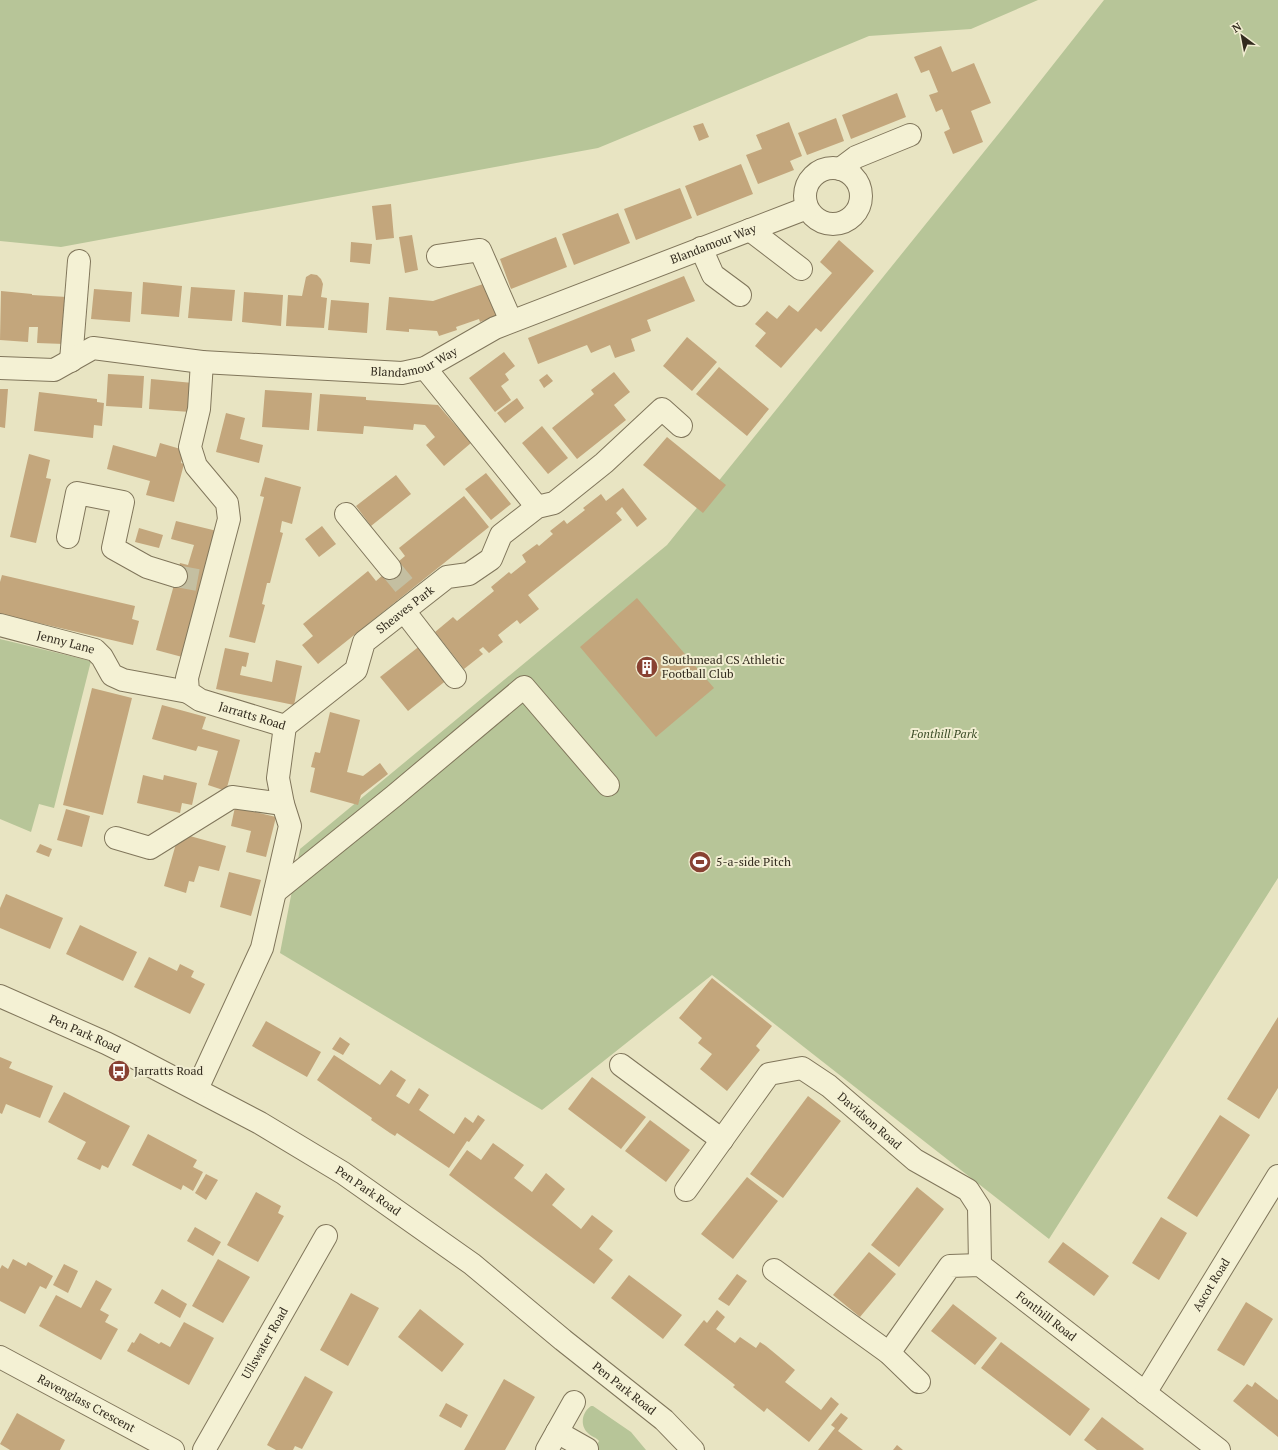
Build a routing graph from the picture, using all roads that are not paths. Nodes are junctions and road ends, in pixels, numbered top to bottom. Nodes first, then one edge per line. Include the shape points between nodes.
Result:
1 (910, 135) dead end
2 (840, 169) junction
3 (806, 208) junction
4 (750, 230) junction
5 (701, 248) junction
6 (438, 256) dead end
7 (79, 261) dead end
8 (801, 269) dead end
9 (740, 295) dead end
10 (511, 321) junction
11 (71, 361) junction
12 (202, 362) junction
13 (0, 368) edge
14 (425, 368) junction
15 (681, 426) dead end
16 (537, 507) junction
17 (346, 514) dead end
18 (68, 537) dead end
19 (390, 568) tunnel mouth
20 (176, 576) tunnel mouth
21 (410, 601) junction
22 (0, 625) edge
23 (455, 676) dead end
24 (188, 692) junction
25 (285, 726) junction
26 (608, 785) dead end
27 (283, 804) junction
28 (116, 838) dead end
29 (275, 892) junction
30 (0, 996) edge
31 (621, 1065) dead end
32 (197, 1089) junction
33 (722, 1140) junction
34 (1278, 1176) edge
35 (686, 1190) dead end
36 (326, 1236) dead end
37 (980, 1265) junction
38 (774, 1270) dead end
39 (889, 1353) junction
40 (0, 1357) edge
41 (919, 1382) dead end
42 (1145, 1393) junction
43 (574, 1402) dead end
44 (552, 1441) edge
45 (586, 1448) dead end
46 (173, 1450) edge
47 (204, 1450) edge
48 (693, 1450) edge
49 (1219, 1450) edge

1 - 2 street via 856,156
2 - 3 street via 832,168 814,174 805,190
2 - 3 street via 854,178 861,193 858,210 852,217 844,222 827,224 815,218
3 - 4 street, Blandamour Way
4 - 5 street, Blandamour Way
4 - 8 street
5 - 9 street via 713,274
5 - 10 street, Blandamour Way
6 - 10 street via 480,250
7 - 11 street
10 - 14 street, Blandamour Way
11 - 12 street, Blandamour Way via 93,348
11 - 13 street, Blandamour Way via 54,370
12 - 14 street, Blandamour Way via 402,373
12 - 24 street via 199,409 190,447 196,466 227,503 229,519 208,582 187,678
14 - 16 street
15 - 16 street, Sheaves Park via 662,409 604,463 554,503
16 - 21 street, Sheaves Park via 502,535 491,559 469,574 447,577
17 - 19 street
18 - 20 street via 76,493 122,502 113,548 147,567
21 - 23 street
21 - 25 street, Sheaves Park via 364,642 356,670
22 - 24 street, Jenny Lane via 95,650 112,675 123,680
24 - 25 street, Jarratts Road via 200,700
25 - 27 street, Jarratts Road via 278,778
26 - 29 street via 524,687
27 - 28 street via 232,797 150,848
27 - 29 street, Jarratts Road via 290,826
29 - 32 street, Jarratts Road via 262,948
30 - 32 street, Pen Park Road via 106,1043
31 - 33 street
32 - 48 street, Pen Park Road via 343,1173 472,1264 664,1420
33 - 35 street, Davidson Road
33 - 37 street, Davidson Road via 770,1074 802,1068 829,1086 915,1160 968,1190 979,1207
34 - 42 street, Ascot Road
36 - 47 street, Ullswater Road
37 - 39 street via 950,1266
37 - 42 street, Fonthill Road
38 - 39 street
39 - 41 street
40 - 46 street, Ravenglass Crescent
42 - 49 street, Fonthill Road
43 - 44 street
44 - 45 street

